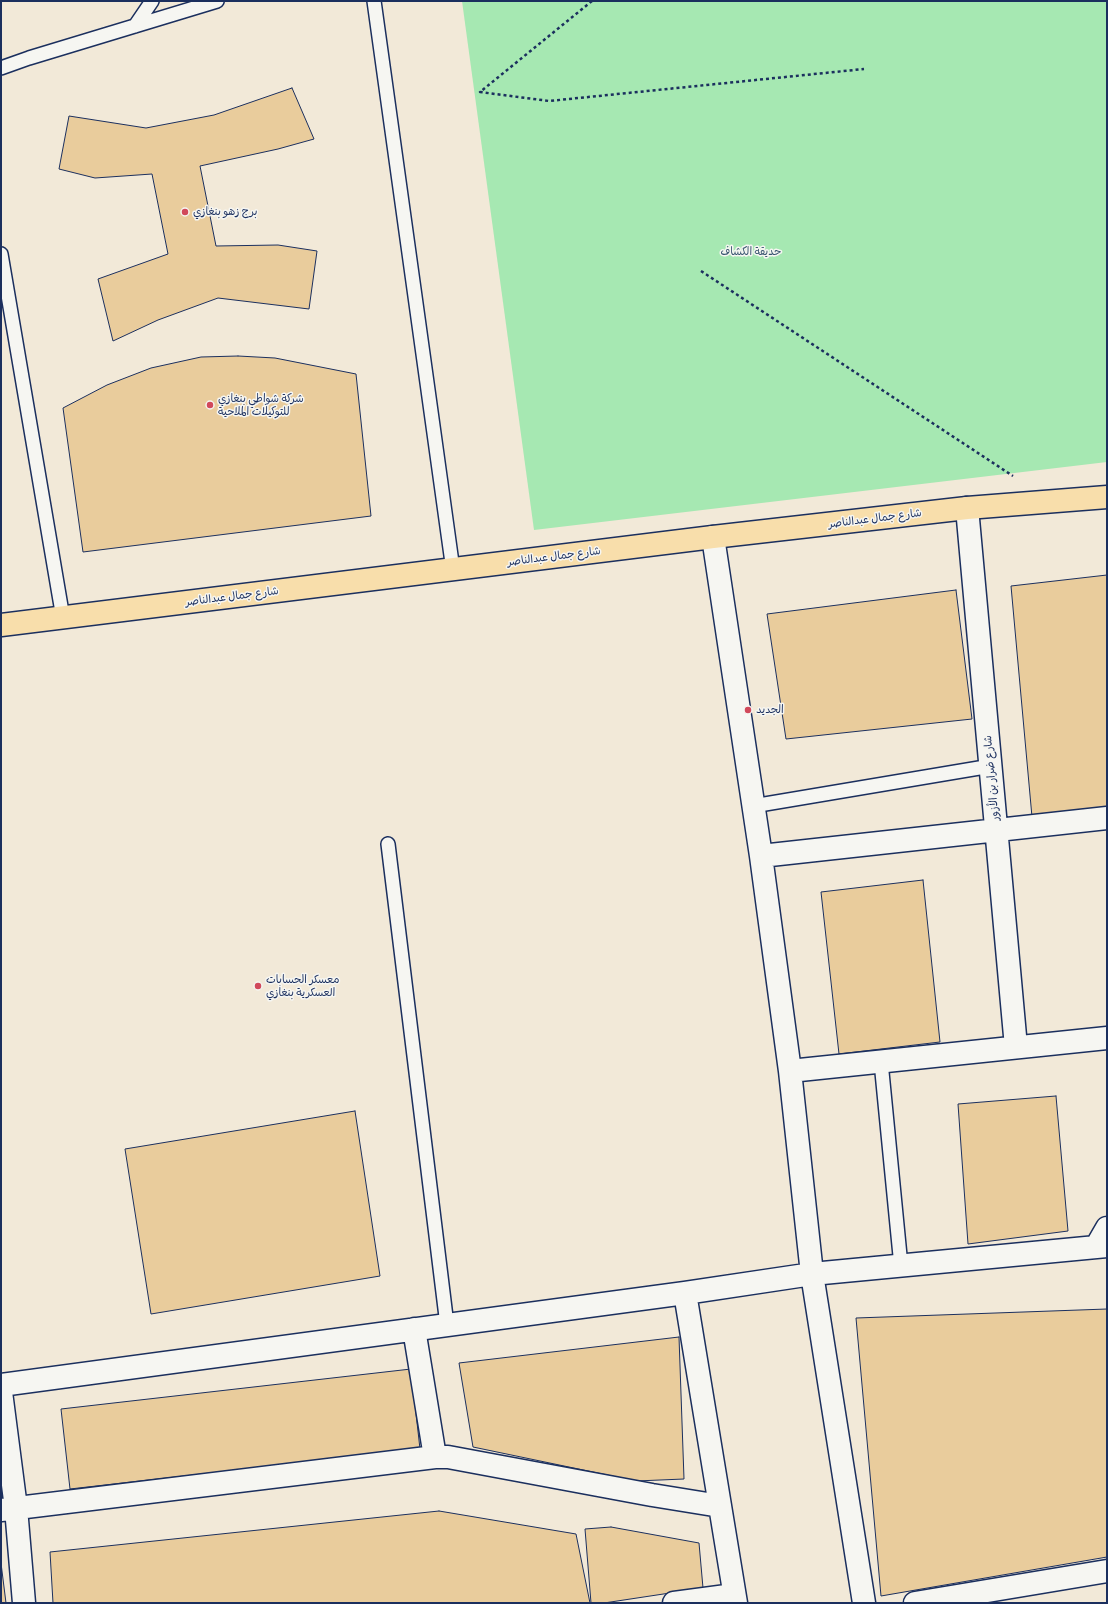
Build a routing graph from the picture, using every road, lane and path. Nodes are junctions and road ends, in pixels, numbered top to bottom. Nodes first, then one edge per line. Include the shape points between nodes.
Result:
1 (152, 1) edge
2 (217, 1) edge
3 (374, 1) edge
4 (592, 1) edge
5 (135, 26) junction
6 (1, 68) edge
7 (864, 68) dead end
8 (1, 254) edge
9 (701, 271) dead end
10 (1107, 496) edge
11 (1052, 501) junction
12 (967, 508) junction
13 (713, 538) junction
14 (453, 570) junction
15 (63, 618) junction
16 (1, 625) edge
17 (991, 766) junction
18 (753, 806) junction
19 (1107, 818) edge
20 (997, 830) junction
21 (388, 844) dead end
22 (761, 856) junction
23 (1107, 1038) edge
24 (1016, 1048) junction
25 (881, 1062) junction
26 (790, 1071) junction
27 (1107, 1228) edge
28 (1102, 1247) edge
29 (901, 1266) junction
30 (812, 1274) junction
31 (685, 1293) junction
32 (447, 1325) junction
33 (414, 1329) junction
34 (1, 1385) edge
35 (1, 1392) edge
36 (435, 1457) junction
37 (720, 1506) junction
38 (9, 1509) edge
39 (1107, 1571) edge
40 (735, 1599) edge
41 (24, 1603) edge
42 (674, 1603) edge
43 (864, 1603) edge
44 (915, 1603) edge

1 - 5 lane
2 - 5 lane
3 - 14 lane
4 - 7 path via 480,92 549,101
5 - 6 lane
8 - 15 lane
9 - 11 path
10 - 11 main road, شارع جمال عبدالناصر
11 - 12 main road, شارع جمال عبدالناصر
12 - 13 main road, شارع جمال عبدالناصر
12 - 17 street, شارع ضرار بن الأزور
13 - 14 main road, شارع جمال عبدالناصر
13 - 18 street
14 - 15 main road, شارع جمال عبدالناصر
15 - 16 main road, شارع جمال عبدالناصر
17 - 18 lane
17 - 20 street, شارع ضرار بن الأزور
18 - 22 street
19 - 20 street
20 - 22 street
20 - 24 street, شارع ضرار بن الأزور
21 - 32 lane
22 - 26 street
23 - 24 street
24 - 25 street
25 - 26 street
25 - 29 lane
26 - 30 street
27 - 28 street
28 - 29 street
29 - 30 street
30 - 31 street
30 - 43 street
31 - 32 street
31 - 37 street
32 - 33 street
33 - 34 street
33 - 36 street
35 - 38 street
36 - 37 street via 448,1457
36 - 38 street
37 - 40 street
38 - 41 street
39 - 44 street
40 - 42 street

